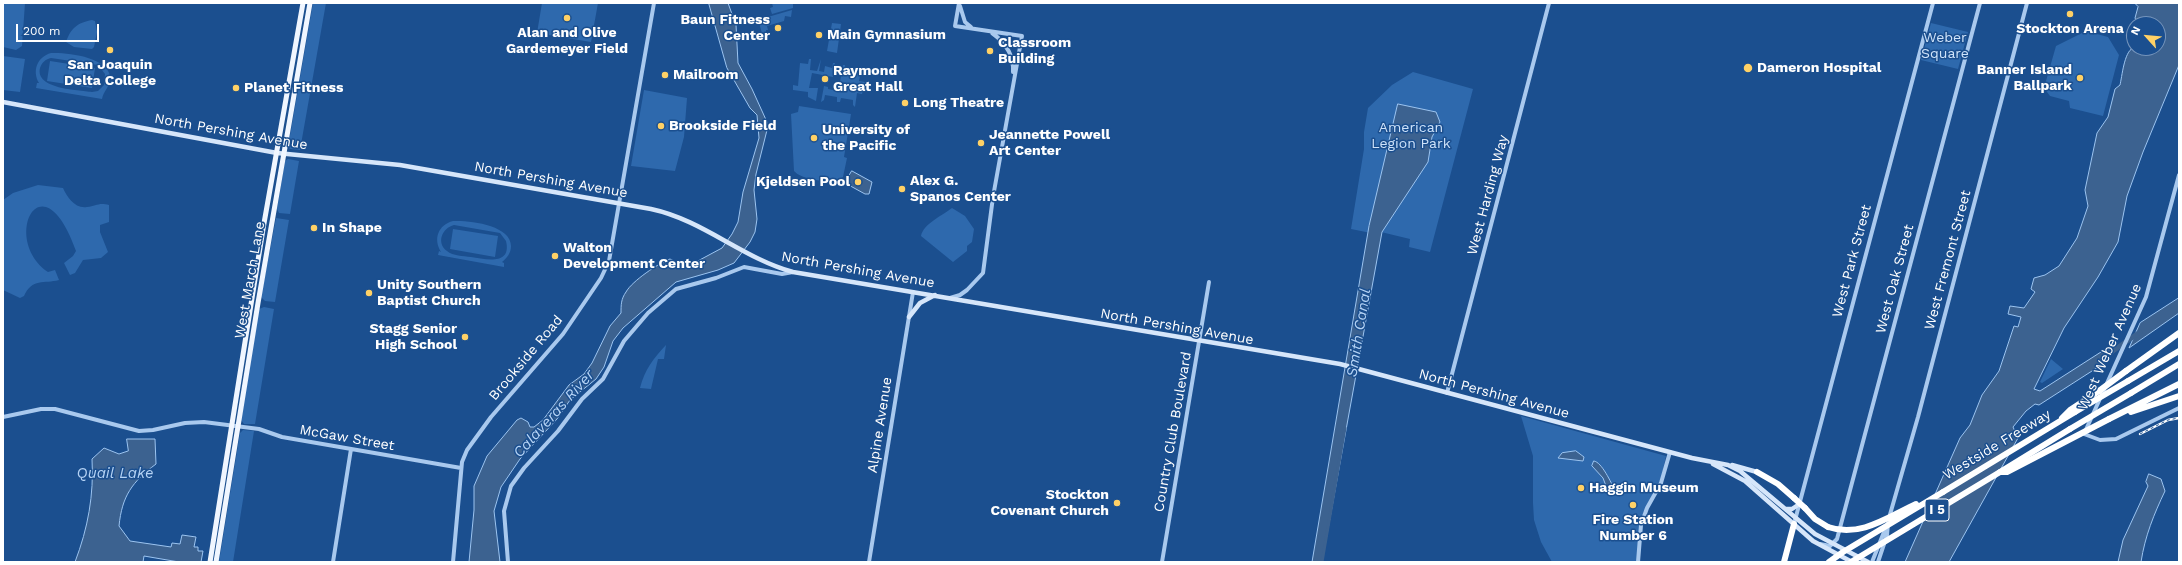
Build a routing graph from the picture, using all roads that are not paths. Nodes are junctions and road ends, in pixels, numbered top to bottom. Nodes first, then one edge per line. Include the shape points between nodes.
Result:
1 (303, 3) edge
2 (310, 3) edge
3 (654, 3) edge
4 (959, 3) edge
5 (1549, 3) edge
6 (1933, 3) edge
7 (1980, 3) edge
8 (2027, 3) edge
9 (975, 29) junction
10 (990, 32) junction
11 (1012, 84) junction
12 (3, 102) edge
13 (277, 153) junction
14 (284, 154) junction
15 (2179, 176) edge
16 (620, 203) junction
17 (793, 272) junction
18 (1209, 282) dead end
19 (913, 292) junction
20 (935, 296) junction
21 (950, 298) junction
22 (909, 317) junction
23 (2179, 333) edge
24 (2179, 337) edge
25 (1199, 341) junction
26 (2154, 352) junction
27 (2179, 352) edge
28 (2179, 364) edge
29 (2179, 384) edge
30 (1447, 393) junction
31 (2179, 396) edge
32 (2179, 408) edge
33 (2132, 409) junction
34 (3, 417) edge
35 (2057, 424) junction
36 (231, 426) junction
37 (238, 427) junction
38 (351, 449) junction
39 (1670, 452) junction
40 (1713, 464) junction
41 (1728, 465) junction
42 (461, 468) junction
43 (1757, 472) joint
44 (2000, 472) junction
45 (1943, 492) junction
46 (1760, 495) junction
47 (1780, 505) junction
48 (1798, 505) junction
49 (1785, 509) junction
50 (1794, 521) junction
51 (1888, 523) junction
52 (1818, 544) junction
53 (1834, 544) junction
54 (1874, 548) junction
55 (210, 562) edge
56 (216, 562) edge
57 (333, 562) edge
58 (453, 562) edge
59 (508, 562) edge
60 (869, 562) edge
61 (1162, 562) edge
62 (1638, 562) edge
63 (1784, 562) edge
64 (1829, 562) edge
65 (1852, 562) edge
66 (1858, 562) edge
67 (1868, 562) edge
68 (1872, 562) edge
69 (1878, 562) edge

1 - 13 main road, West March Lane
2 - 14 main road, West March Lane
3 - 16 street, Brookside Road
4 - 9 street via 965,22
4 - 9 street via 955,26
5 - 30 street, West Harding Way
6 - 48 street, West Park Street
7 - 53 street, West Oak Street
8 - 51 street, West Fremont Street
9 - 10 street
10 - 11 street via 1009,50 1014,67
10 - 11 street via 1022,36
11 - 21 street via 983,273 967,290
12 - 13 main road, North Pershing Avenue
13 - 14 main road, North Pershing Avenue
13 - 36 main road, West March Lane
14 - 16 main road, North Pershing Avenue via 400,165
14 - 37 main road, West March Lane
15 - 32 street, West Weber Avenue via 2146,297 2084,434 2100,440 2116,439
16 - 17 main road, North Pershing Avenue via 674,214 751,256
16 - 42 street, Brookside Road via 609,261 601,278 559,340 471,443 464,454
17 - 19 main road, North Pershing Avenue
17 - 59 street via 782,274 744,267 679,288 665,296 631,332 618,350 605,376 582,399 511,486 504,511
18 - 25 street, Country Club Boulevard
19 - 20 main road, North Pershing Avenue
19 - 22 street, Alpine Avenue
20 - 21 main road, North Pershing Avenue
20 - 22 main road via 920,303
21 - 25 main road, North Pershing Avenue
22 - 60 street, Alpine Avenue
23 - 26 highway
24 - 26 highway
25 - 30 main road, North Pershing Avenue via 1344,365
25 - 61 street, Country Club Boulevard
26 - 35 highway, bridge via 2070,410
27 - 35 highway, Westside Freeway / I 5, bridge
28 - 44 highway, Westside Freeway / I 5, bridge
29 - 33 highway
30 - 39 main road, North Pershing Avenue
31 - 33 highway
33 - 44 highway, bridge via 2007,472
34 - 36 street, McGaw Street via 50,408 139,431 196,422
35 - 45 highway, Westside Freeway / I 5
36 - 37 street, McGaw Street
36 - 55 main road, West March Lane
37 - 38 street, McGaw Street via 260,429 282,437
37 - 56 main road, West March Lane
38 - 42 street, McGaw Street
38 - 57 street
39 - 40 main road, North Pershing Avenue
39 - 62 street via 1661,483 1641,525
40 - 41 main road, North Pershing Avenue
40 - 46 main road, North Pershing Avenue via 1738,475
41 - 43 main road via 1745,467
41 - 47 main road, North Pershing Avenue via 1740,471
42 - 58 street, Brookside Road
43 - 45 highway, bridge via 1778,484 1828,527 1851,531 1868,528
44 - 54 highway, Westside Freeway / I 5, bridge
45 - 64 highway, Westside Freeway / I 5, bridge
46 - 47 main road
46 - 50 main road, North Pershing Avenue
47 - 49 main road, North Pershing Avenue
48 - 49 main road via 1792,509
48 - 50 street, West Park Street
49 - 50 main road, North Pershing Avenue
50 - 52 main road, North Pershing Avenue
50 - 53 main road, North Pershing Avenue
50 - 63 highway
51 - 68 street, West Fremont Street
51 - 69 street, West Fremont Street via 1887,535
52 - 53 street
52 - 65 main road, North Pershing Avenue
53 - 67 main road, North Pershing Avenue
54 - 65 highway, Westside Freeway / I 5, bridge
54 - 66 highway, bridge

